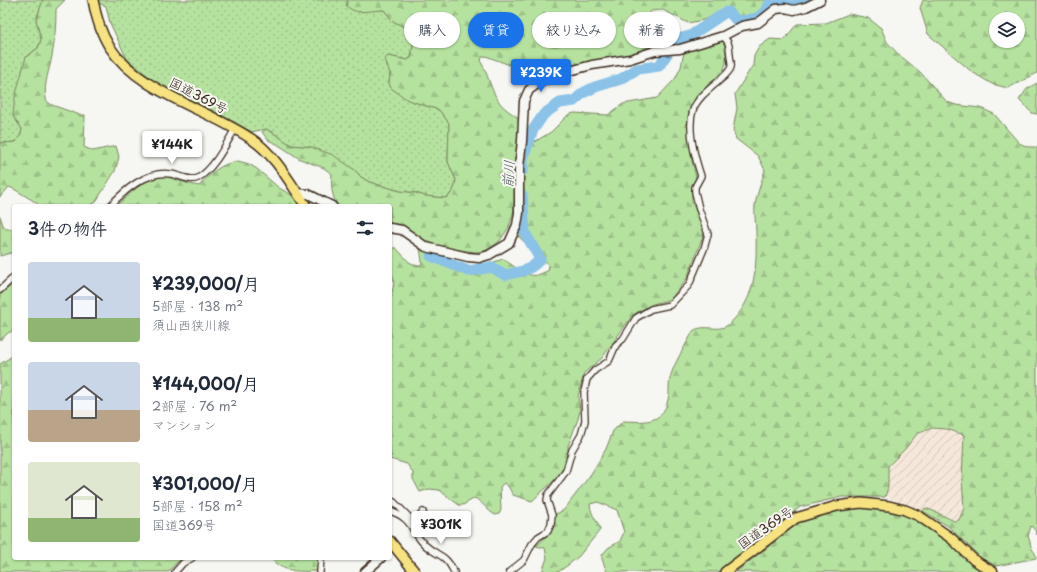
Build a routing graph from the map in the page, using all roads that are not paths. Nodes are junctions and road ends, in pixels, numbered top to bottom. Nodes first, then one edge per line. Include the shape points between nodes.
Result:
1 (92, 0) edge
2 (820, 0) edge
3 (723, 36) junction
4 (235, 129) junction
5 (297, 193) junction
6 (112, 204) edge
7 (305, 204) edge
8 (328, 204) edge
9 (392, 228) edge
10 (12, 279) edge
11 (0, 290) edge
12 (394, 502) dead end
13 (392, 512) edge
14 (423, 512) dead end
15 (411, 524) junction
16 (392, 546) edge
17 (189, 560) edge
18 (321, 560) edge
19 (379, 560) edge
20 (175, 572) edge
21 (320, 572) edge
22 (365, 572) edge
23 (415, 572) edge
24 (454, 572) edge
25 (509, 572) edge
26 (725, 572) edge
27 (993, 572) edge

1 - 4 highway, 国道369号 via 97,20 109,46 124,64 149,84
2 - 3 main road via 794,10 776,9 758,23 742,26
3 - 9 main road via 680,49 655,51 630,59 562,73 529,90 524,101 517,225 509,243 489,255 479,258 468,257 426,247 402,230
3 - 25 street via 730,44 731,67 728,73 698,101 693,111 692,145 700,176 695,192 708,234 704,249 689,285 683,292 670,305 651,309 636,318 616,345 609,361 587,379 584,392 585,421 581,435 572,450 566,471 548,495 551,524 548,531 532,544 524,560
4 - 5 highway, 国道369号 via 254,140 270,154
4 - 6 street via 220,155 207,171 197,178 159,173 136,184
5 - 7 highway, 国道369号
5 - 8 main road via 308,194
10 - 11 street
12 - 15 street via 409,517
13 - 15 street via 398,513
14 - 15 street
15 - 24 street via 420,540 448,561
16 - 23 highway
17 - 20 street
18 - 21 street
19 - 22 main road
26 - 27 highway, 国道369号 via 796,518 837,506 861,503 889,506 919,516

